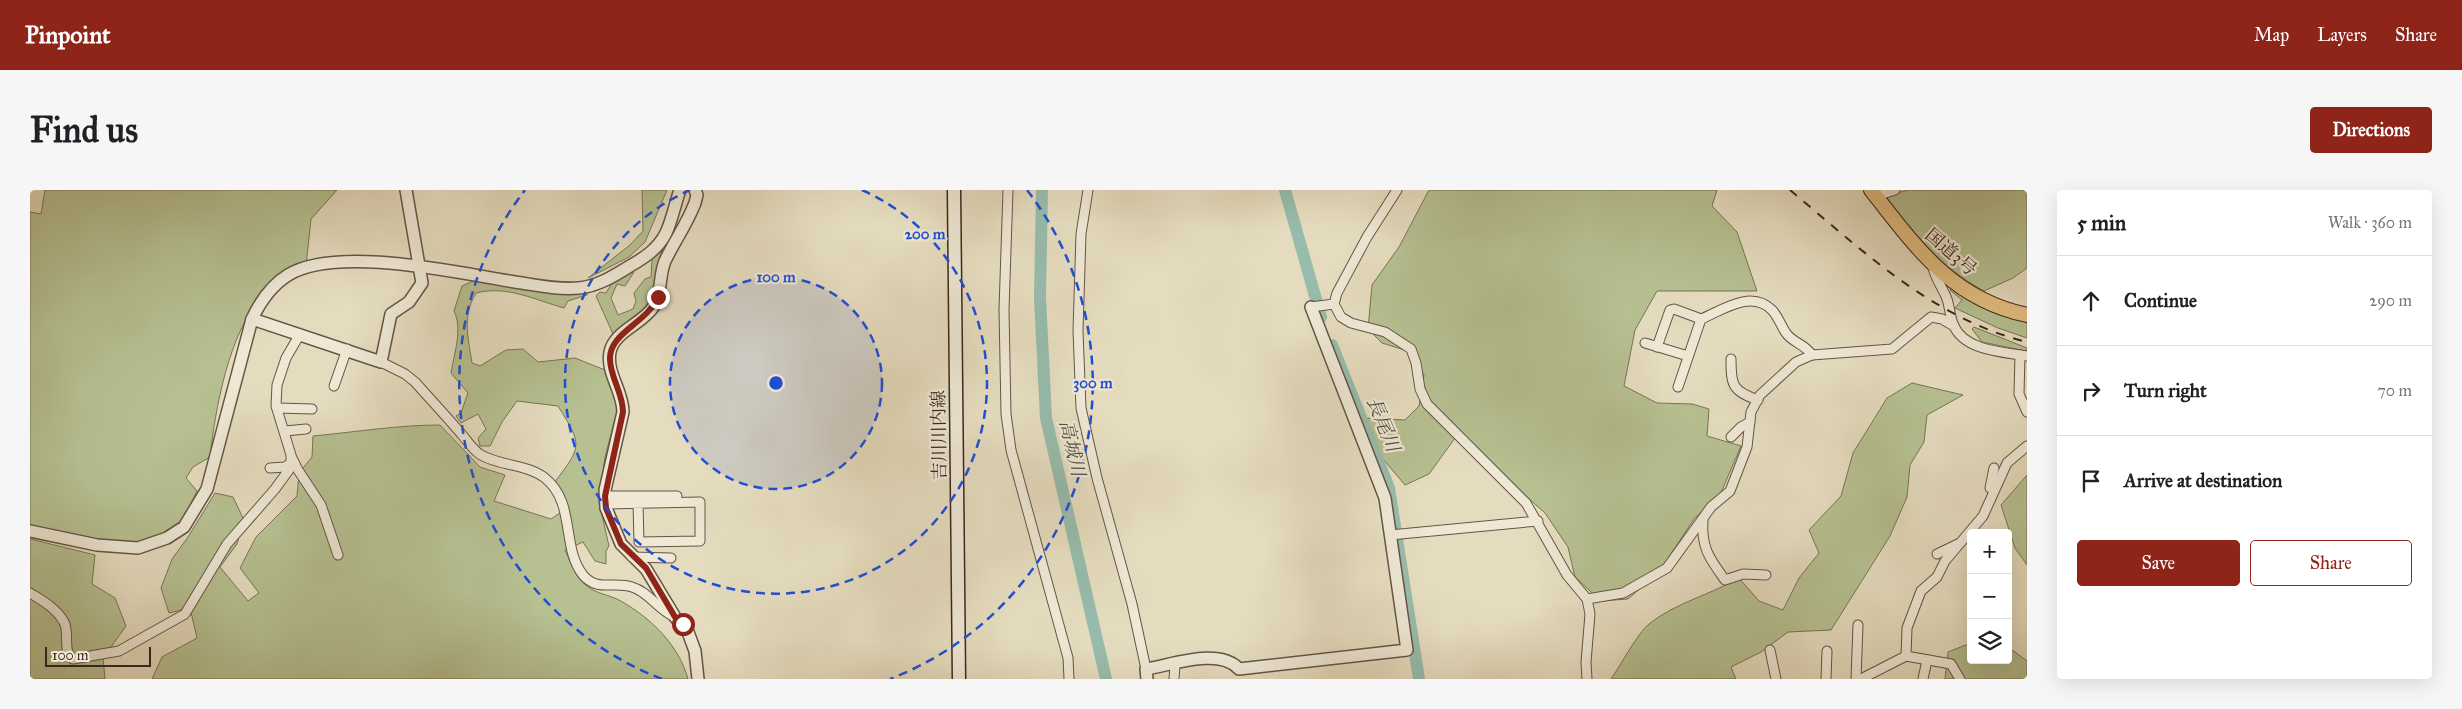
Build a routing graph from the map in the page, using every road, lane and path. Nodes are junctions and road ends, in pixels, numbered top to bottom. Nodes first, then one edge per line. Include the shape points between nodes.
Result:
1 (406, 190) edge
2 (680, 190) edge
3 (695, 190) edge
4 (954, 190) edge
5 (1008, 190) edge
6 (1088, 190) edge
7 (1397, 190) edge
8 (1895, 190) edge
9 (1873, 193) edge
10 (1932, 264) junction
11 (421, 268) junction
12 (1334, 304) junction
13 (1316, 306) joint
14 (2027, 315) edge
15 (252, 318) junction
16 (1701, 319) junction
17 (1954, 326) junction
18 (300, 334) junction
19 (1644, 343) dead end
20 (1657, 346) junction
21 (347, 349) junction
22 (1812, 355) junction
23 (1688, 356) junction
24 (2023, 356) edge
25 (1730, 359) dead end
26 (381, 362) junction
27 (334, 386) dead end
28 (1678, 387) dead end
29 (1758, 400) junction
30 (277, 408) junction
31 (312, 409) dead end
32 (2027, 412) edge
33 (1750, 422) junction
34 (306, 429) dead end
35 (285, 431) junction
36 (1731, 437) dead end
37 (2027, 446) edge
38 (291, 459) junction
39 (270, 468) dead end
40 (1994, 468) dead end
41 (677, 496) dead end
42 (605, 500) junction
43 (638, 503) junction
44 (1989, 503) junction
45 (1703, 518) junction
46 (1538, 521) junction
47 (30, 531) edge
48 (1394, 535) junction
49 (1960, 542) junction
50 (1937, 554) dead end
51 (338, 555) dead end
52 (632, 556) junction
53 (671, 558) dead end
54 (1766, 575) dead end
55 (30, 593) edge
56 (1587, 599) junction
57 (675, 617) junction
58 (1858, 625) dead end
59 (1770, 650) dead end
60 (1827, 651) dead end
61 (1906, 656) junction
62 (1927, 660) junction
63 (1175, 664) junction
64 (1147, 674) edge
65 (698, 679) edge
66 (959, 679) edge
67 (1069, 679) edge
68 (1174, 679) edge
69 (1587, 679) edge
70 (1776, 679) edge
71 (1826, 679) edge
72 (1856, 679) edge
73 (1861, 679) edge
74 (1923, 679) edge
75 (1960, 679) edge

1 - 11 street
2 - 11 street via 666,233 656,247 597,284 555,288
3 - 42 street via 697,195 690,215 664,263 654,305 611,348 610,362 622,398 623,412
4 - 66 main road, 吉川川内線
5 - 67 street via 1004,310 1006,414 1011,450 1068,658
6 - 64 street via 1081,234 1078,331 1081,408
7 - 12 street via 1367,237 1337,292
8 - 9 street
9 - 10 highway, 国道3号
10 - 14 highway, 国道3号 via 1975,295
10 - 17 street via 1934,278 1947,299
11 - 15 street via 346,262 323,263 301,269 276,284
11 - 26 street via 422,283 415,296 391,314
12 - 13 street
12 - 46 street via 1350,323 1384,332 1411,349 1420,389 1427,404 1517,493
13 - 48 street via 1380,481
15 - 18 street
15 - 47 street via 207,489 184,527 157,543 138,548 97,545
16 - 20 street via 1670,310
16 - 22 street via 1743,301 1760,302 1773,310 1792,339
16 - 23 street
17 - 22 street via 1931,317 1892,349
17 - 24 street via 1963,340
18 - 21 street
18 - 30 street via 286,358 277,385
19 - 20 street
20 - 23 street
21 - 26 street
21 - 27 street
22 - 29 street via 1796,362
23 - 28 street
24 - 32 street via 2019,394
25 - 29 street via 1734,386 1743,395
26 - 57 street via 415,382 481,455 544,478 564,505 574,554 588,580 597,586 636,588 665,613
29 - 33 street
30 - 31 street
30 - 35 street
33 - 36 street
33 - 45 street via 1747,447 1730,491 1711,506
34 - 35 street
35 - 38 street
37 - 44 street via 2008,463
38 - 39 street via 285,467
38 - 51 street via 321,505
38 - 55 street via 275,489 227,544 185,614 119,651 83,659 69,656 64,623 54,609
40 - 44 street
41 - 42 street
42 - 43 street
42 - 52 street via 621,544
43 - 43 street via 700,502 700,541 639,542
44 - 49 street via 1984,516
45 - 54 street via 1705,551 1725,580 1743,574
45 - 56 street via 1667,568 1623,593
46 - 48 street
46 - 56 street via 1567,575
48 - 63 street via 1407,650 1239,669 1232,661 1208,657
49 - 50 street
49 - 61 street via 1937,577 1921,591 1907,628
52 - 53 street
52 - 57 street via 646,568
56 - 69 street via 1590,614
57 - 65 street via 692,640
58 - 72 street
59 - 70 street
60 - 71 street
61 - 62 street
61 - 73 street
62 - 74 street
62 - 75 street via 1951,664
63 - 64 street
63 - 68 street

